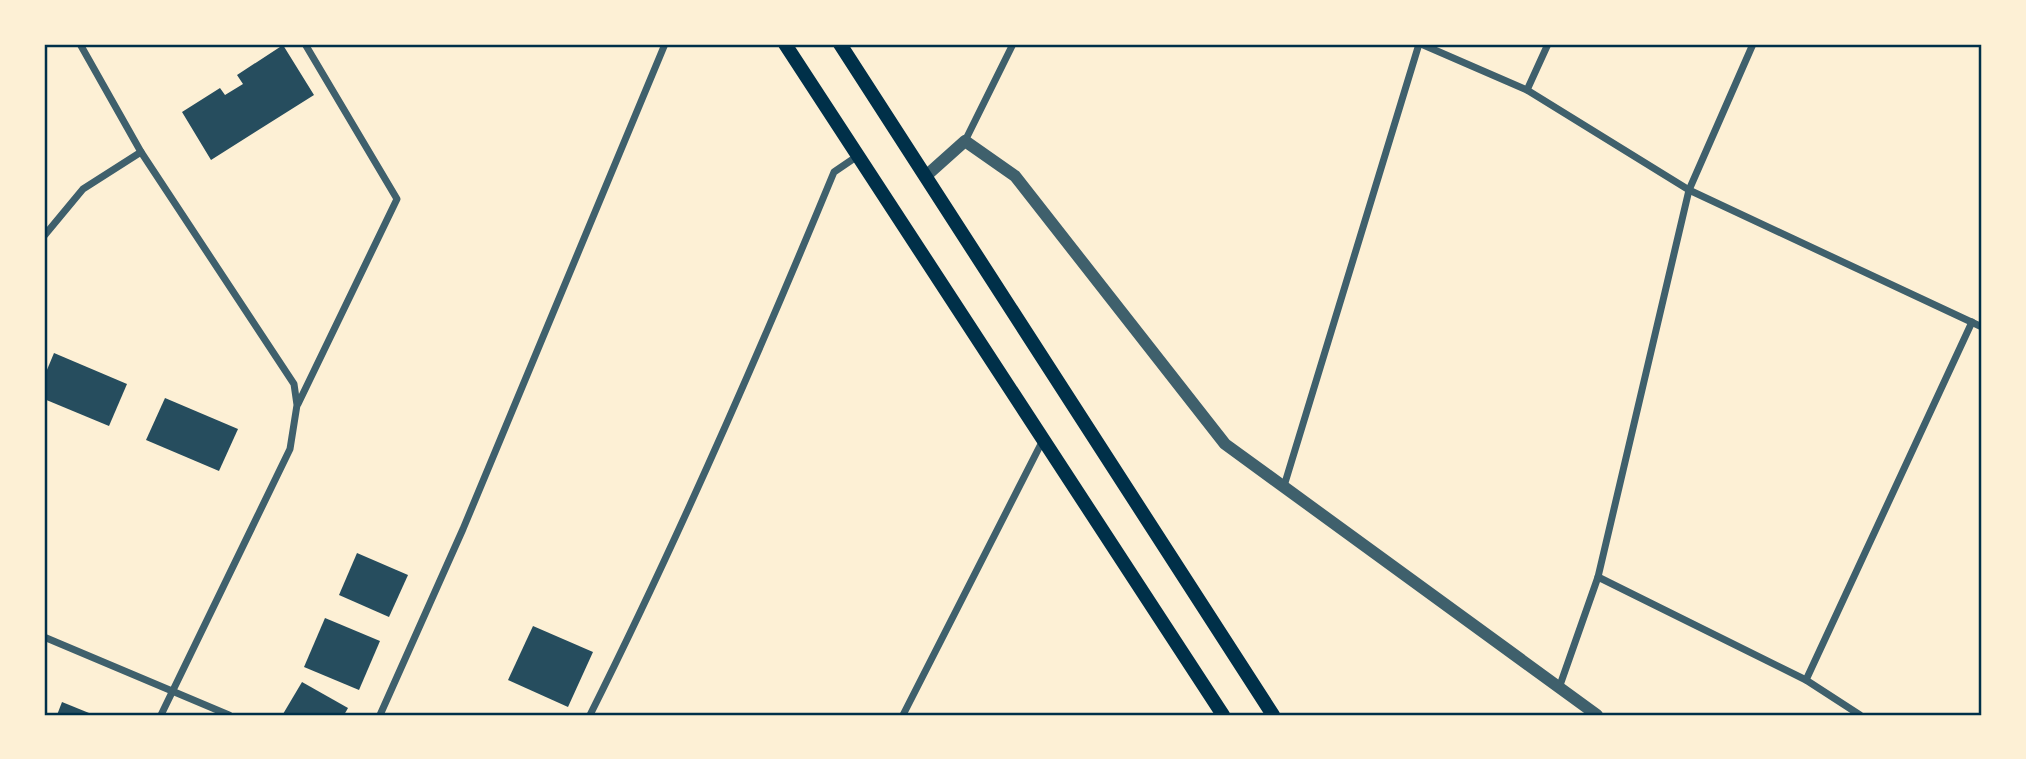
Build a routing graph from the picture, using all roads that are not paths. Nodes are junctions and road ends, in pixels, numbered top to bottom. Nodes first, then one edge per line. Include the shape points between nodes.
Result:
1 (80, 44) edge
2 (305, 44) edge
3 (665, 44) edge
4 (785, 44) edge
5 (840, 44) edge
6 (1013, 44) edge
7 (1420, 44) edge
8 (1548, 44) edge
9 (1753, 44) edge
10 (1527, 90) junction
11 (965, 141) junction
12 (141, 152) junction
13 (860, 155) junction
14 (927, 175) junction
15 (1689, 190) junction
16 (44, 236) edge
17 (1972, 322) junction
18 (1982, 327) edge
19 (297, 405) junction
20 (1044, 438) junction
21 (1284, 486) junction
22 (1598, 577) junction
23 (44, 637) edge
24 (1806, 680) junction
25 (1559, 689) junction
26 (173, 691) junction
27 (161, 715) edge
28 (229, 715) edge
29 (380, 715) edge
30 (590, 715) edge
31 (903, 715) edge
32 (1223, 715) edge
33 (1273, 715) edge
34 (1597, 715) edge
35 (1860, 715) edge

1 - 12 street
2 - 19 street via 397,200
3 - 29 street via 463,529
4 - 13 main road
5 - 14 main road
6 - 11 street
7 - 10 street
7 - 21 street
8 - 10 street
9 - 15 street
10 - 15 street
11 - 14 street
11 - 21 street via 1015,176 1225,444
12 - 16 street via 83,189
12 - 19 street via 294,384
13 - 20 main road
13 - 30 street via 834,172 673,547
14 - 33 main road
15 - 17 street
15 - 22 street
17 - 18 street
17 - 24 street
19 - 26 street via 290,449
20 - 31 street
20 - 32 main road
21 - 25 street
22 - 24 street
22 - 25 street
23 - 26 street
24 - 35 street
25 - 34 street
26 - 27 street
26 - 28 street

